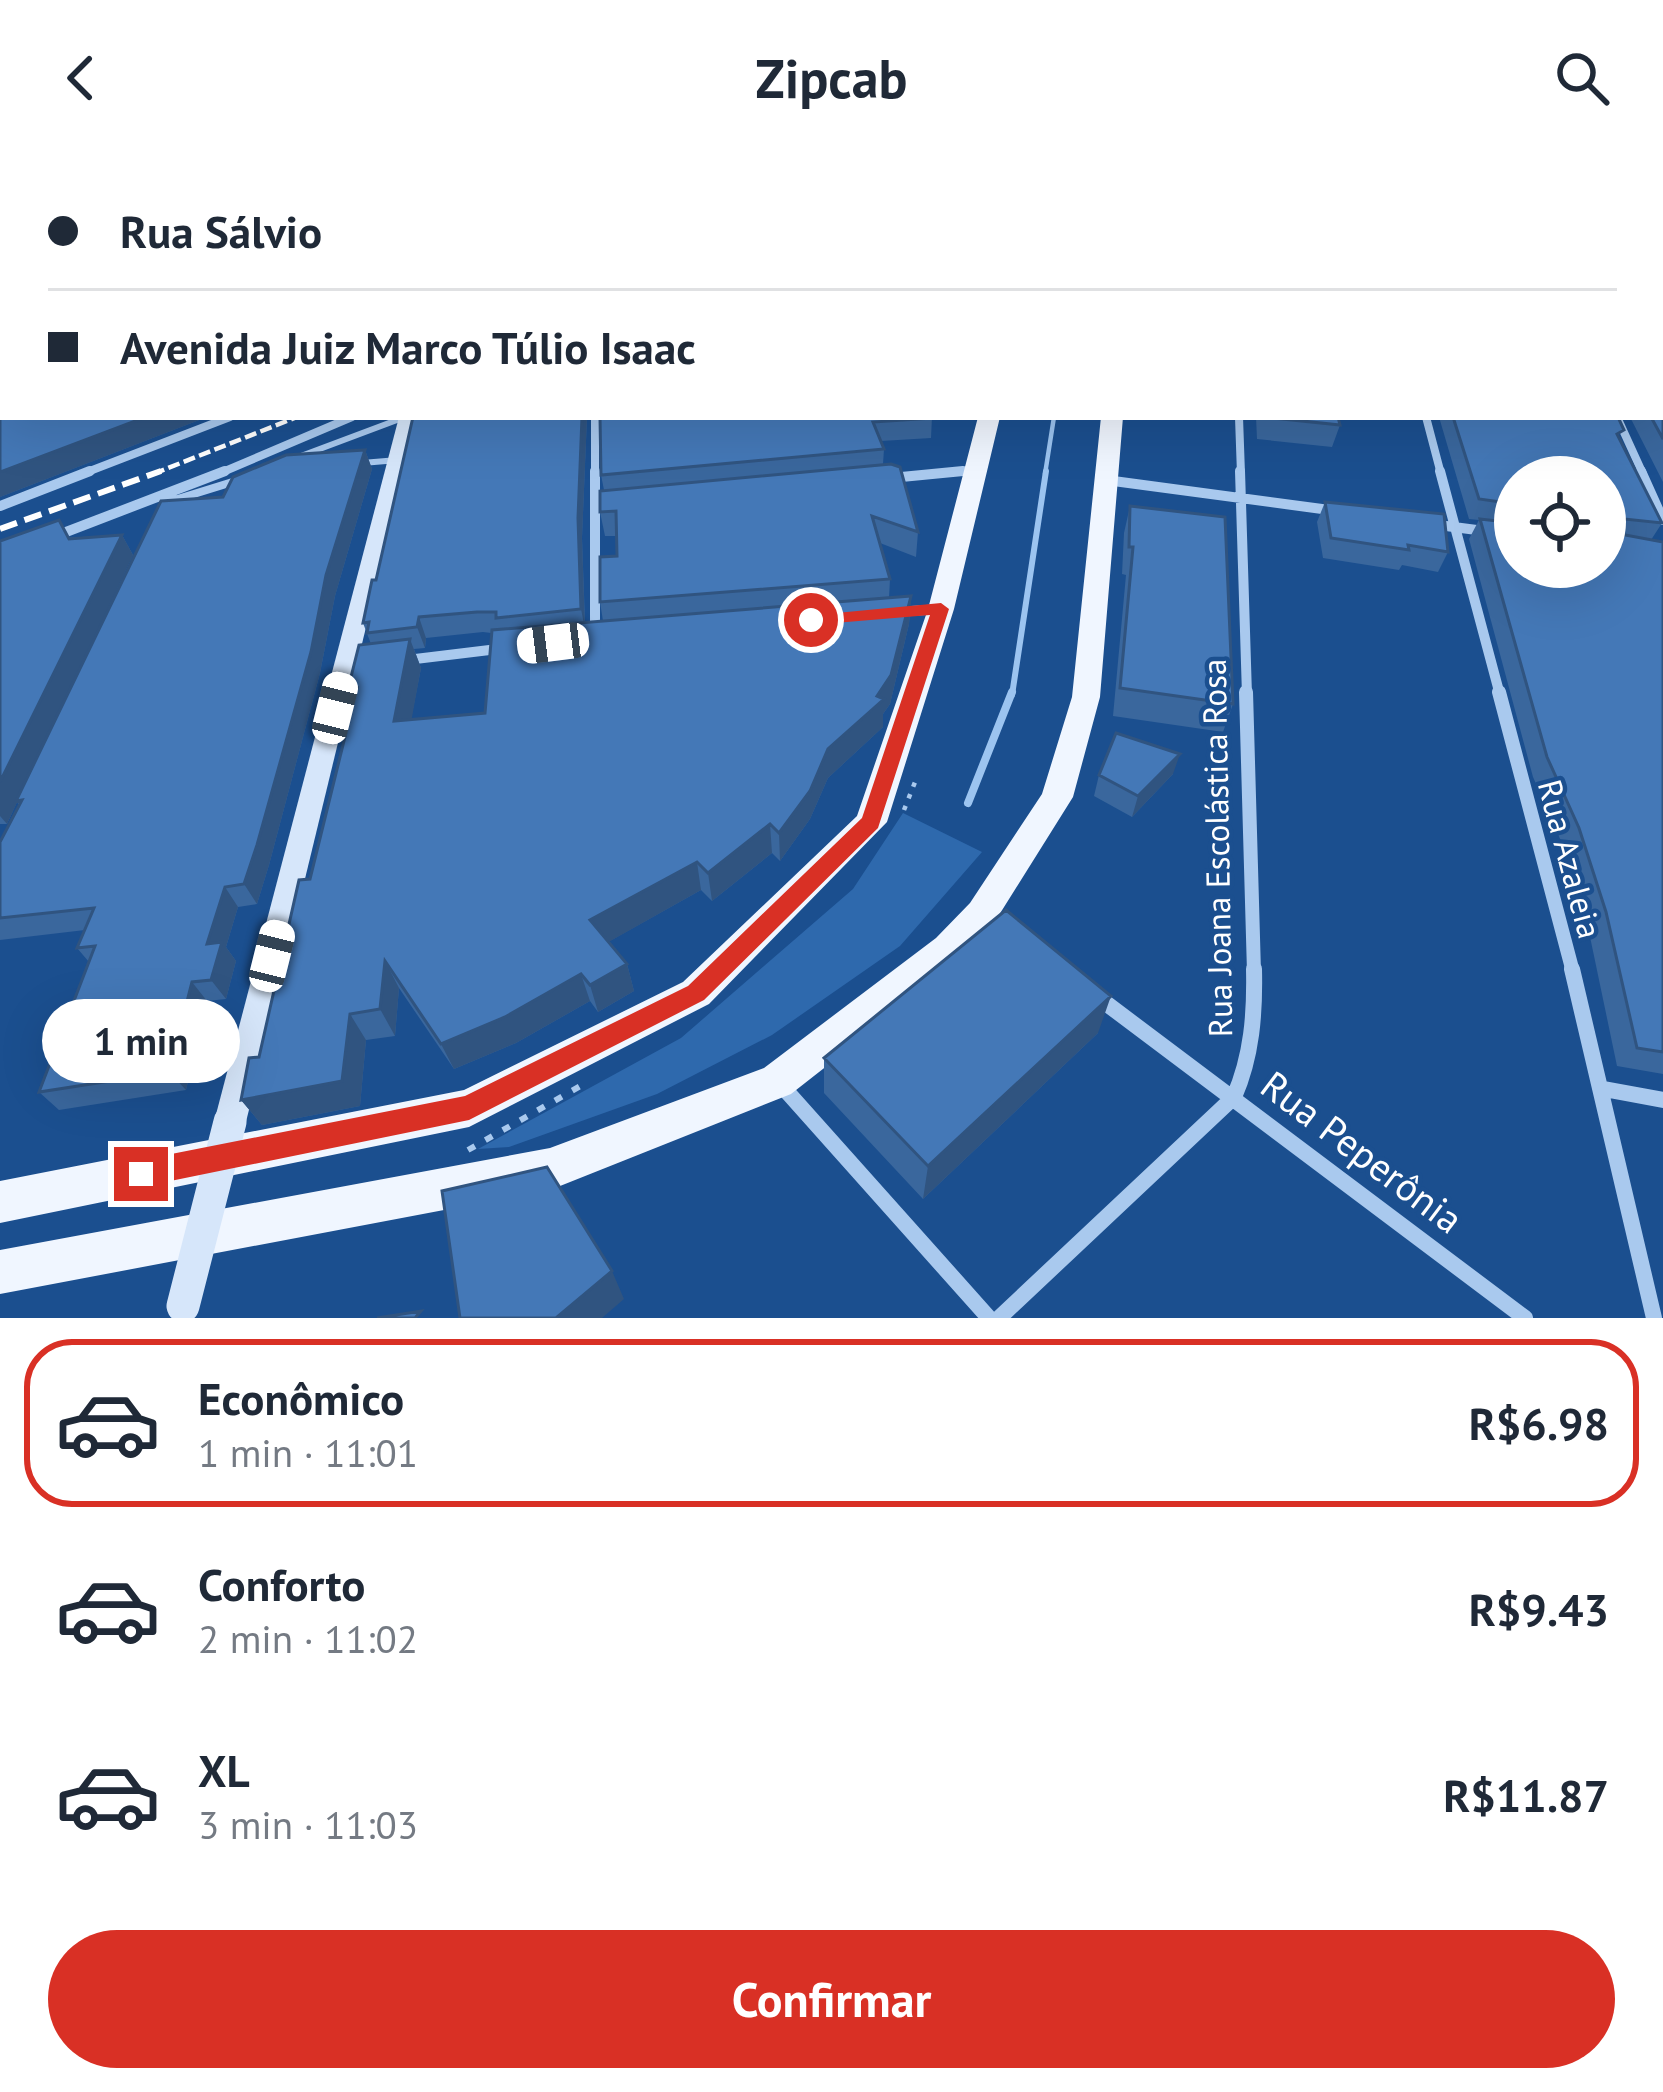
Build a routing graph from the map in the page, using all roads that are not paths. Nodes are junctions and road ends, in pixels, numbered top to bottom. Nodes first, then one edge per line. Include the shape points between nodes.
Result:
1 (217, 420) edge
2 (345, 420) edge
3 (399, 420) edge
4 (406, 420) edge
5 (595, 420) edge
6 (988, 420) edge
7 (1112, 420) edge
8 (1239, 420) edge
9 (1427, 420) edge
10 (1618, 420) edge
11 (398, 460) junction
12 (288, 461) edge
13 (341, 464) edge
14 (975, 470) junction
15 (251, 475) edge
16 (880, 479) edge
17 (1106, 480) junction
18 (170, 498) junction
19 (1241, 498) junction
20 (621, 503) edge
21 (0, 506) edge
22 (597, 506) junction
23 (1359, 514) edge
24 (1663, 520) edge
25 (158, 523) edge
26 (1430, 524) edge
27 (1453, 527) junction
28 (1494, 532) edge
29 (32, 545) edge
30 (941, 609) junction
31 (872, 614) edge
32 (618, 636) edge
33 (595, 638) junction
34 (572, 640) edge
35 (527, 646) edge
36 (391, 662) edge
37 (1079, 984) edge
38 (777, 1081) junction
39 (1604, 1089) junction
40 (1234, 1096) junction
41 (1663, 1100) edge
42 (0, 1202) edge
43 (0, 1271) edge
44 (182, 1312) edge
45 (989, 1318) edge
46 (999, 1318) edge
47 (1526, 1318) edge
48 (1654, 1318) edge

1 - 21 street
2 - 18 street
3 - 12 lane
4 - 11 main road
5 - 22 street
6 - 14 main road
7 - 17 main road
8 - 19 street, Rua Joana Escolástica Rosa
9 - 27 street, Rua Azaleia
10 - 24 street
11 - 13 lane
11 - 44 main road, bridge via 357,666
14 - 16 street
14 - 30 main road
15 - 18 lane
17 - 19 street
17 - 38 main road via 1086,697 1057,797 992,920
18 - 25 street
18 - 29 street
19 - 23 street
19 - 40 street, Rua Joana Escolástica Rosa via 1255,1007
20 - 22 street
22 - 33 street
26 - 27 street
27 - 28 street
27 - 39 street, Rua Azaleia
30 - 31 street
30 - 42 main road via 871,822 696,993 469,1108
32 - 33 street
33 - 34 street
35 - 36 street
37 - 40 street, Rua Peperônia
38 - 43 main road via 550,1168
38 - 45 street
39 - 41 street
39 - 48 street, Rua Azaleia
40 - 46 street
40 - 47 street, Rua Peperônia

